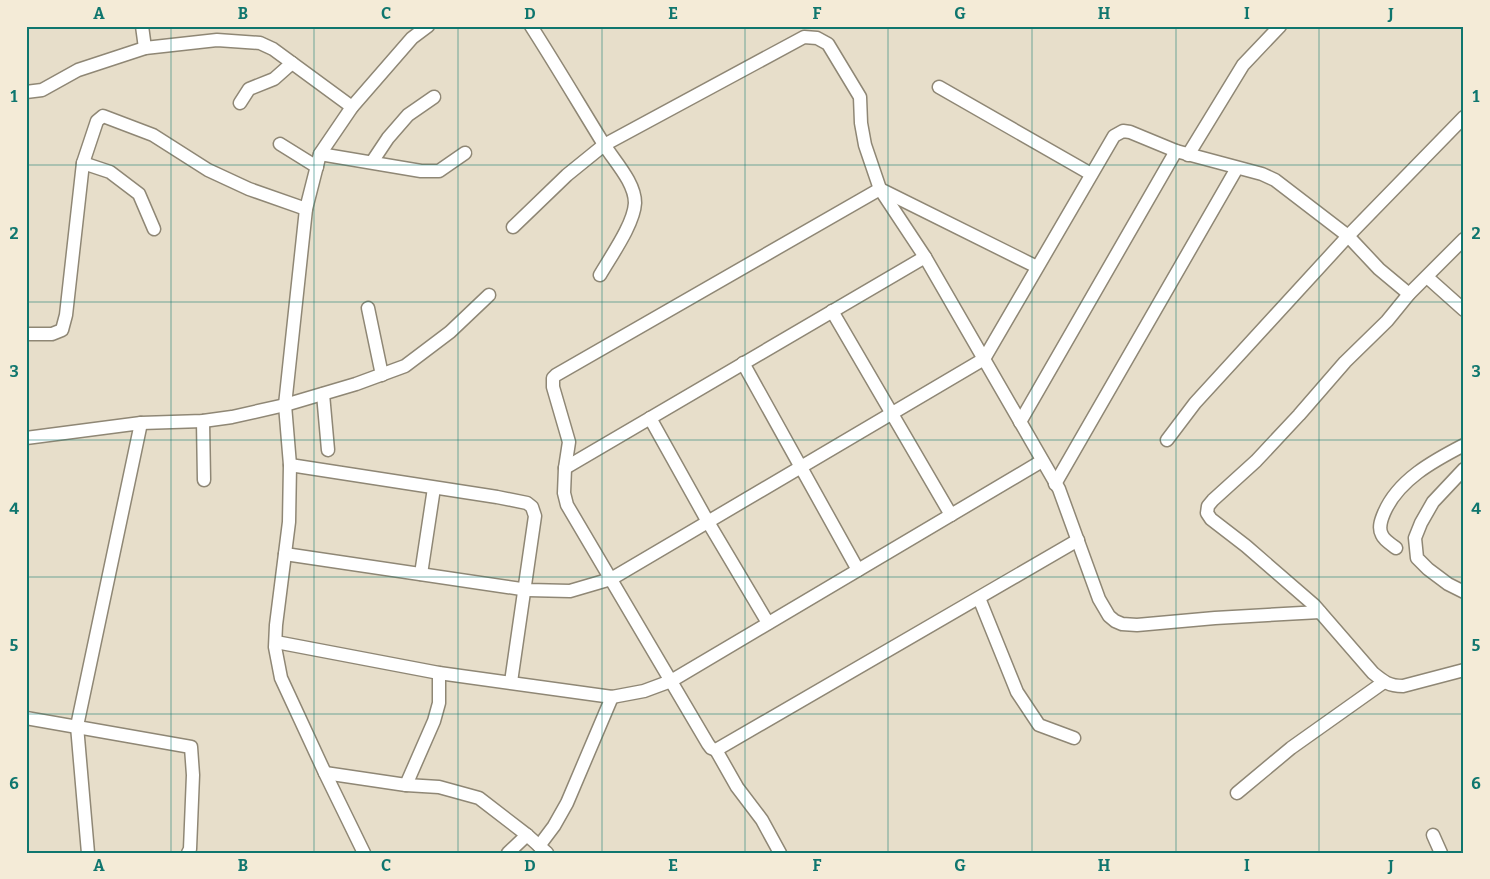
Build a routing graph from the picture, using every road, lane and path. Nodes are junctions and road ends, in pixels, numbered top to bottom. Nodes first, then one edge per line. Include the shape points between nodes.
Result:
1 (142, 26) edge
2 (428, 26) edge
3 (531, 26) edge
4 (1280, 26) edge
5 (145, 48) junction
6 (292, 63) junction
7 (939, 87) dead end
8 (26, 92) edge
9 (434, 97) dead end
10 (240, 103) dead end
11 (352, 107) junction
12 (1464, 117) edge
13 (280, 144) dead end
14 (604, 145) junction
15 (465, 153) dead end
16 (1182, 153) junction
17 (320, 154) junction
18 (83, 162) junction
19 (372, 162) junction
20 (317, 167) junction
21 (1237, 168) junction
22 (1092, 174) junction
23 (880, 189) junction
24 (306, 209) junction
25 (513, 227) dead end
26 (154, 229) dead end
27 (1348, 236) junction
28 (1464, 239) edge
29 (925, 257) junction
30 (1037, 267) junction
31 (600, 274) dead end
32 (1426, 277) junction
33 (1409, 294) junction
34 (489, 295) dead end
35 (368, 308) dead end
36 (1464, 310) edge
37 (832, 311) junction
38 (26, 334) edge
39 (984, 359) junction
40 (744, 363) junction
41 (382, 375) junction
42 (323, 394) junction
43 (285, 405) junction
44 (892, 413) junction
45 (650, 418) junction
46 (203, 421) junction
47 (1020, 422) junction
48 (141, 423) junction
49 (26, 438) edge
50 (1167, 440) dead end
51 (1464, 445) edge
52 (328, 450) dead end
53 (1042, 461) junction
54 (290, 465) junction
55 (800, 467) junction
56 (565, 468) junction
57 (1464, 469) edge
58 (204, 480) dead end
59 (1056, 484) junction
60 (434, 488) junction
61 (951, 515) junction
62 (708, 522) junction
63 (1078, 540) junction
64 (1396, 548) dead end
65 (285, 554) junction
66 (858, 570) junction
67 (421, 574) junction
68 (611, 578) junction
69 (525, 590) junction
70 (1464, 592) edge
71 (979, 598) junction
72 (1320, 612) junction
73 (768, 623) junction
74 (276, 642) junction
75 (1464, 670) edge
76 (439, 673) junction
77 (671, 681) junction
78 (510, 682) junction
79 (1384, 682) junction
80 (612, 697) junction
81 (26, 718) edge
82 (77, 726) junction
83 (1074, 738) dead end
84 (716, 750) junction
85 (325, 773) junction
86 (406, 785) junction
87 (1237, 793) dead end
88 (527, 835) junction
89 (1432, 835) dead end
90 (543, 849) edge
91 (88, 853) edge
92 (188, 853) edge
93 (364, 853) edge
94 (508, 853) edge
95 (780, 853) edge
96 (1441, 853) edge

1 - 5 street
2 - 11 street via 412,38
3 - 14 street
4 - 16 street via 1243,65
5 - 6 street via 217,40 260,43
5 - 8 street via 78,70 42,90
6 - 10 street via 274,79 249,89
6 - 11 street
7 - 22 street
9 - 19 street via 408,115
11 - 17 street
12 - 27 street
13 - 20 street
14 - 23 street via 804,37 816,38 828,44 860,97 865,145
14 - 25 street
14 - 31 street via 630,184 635,202 632,218
15 - 19 street via 440,171
16 - 21 street
16 - 22 street via 1130,132 1118,132
16 - 47 street
17 - 19 street
17 - 20 street
18 - 24 street via 97,121 103,116 153,135 208,170
18 - 26 street via 110,172 139,194
18 - 38 street via 62,330 52,334
20 - 24 street
21 - 27 street via 1275,180
21 - 59 street
22 - 30 street
23 - 29 street
23 - 30 street
23 - 56 street via 556,375 553,387 570,442
24 - 43 street
27 - 33 street via 1379,269
27 - 50 street via 1195,403
28 - 32 street
29 - 37 street
29 - 39 street
30 - 39 street
32 - 33 street
32 - 36 street
33 - 72 street via 1279,437 1208,506 1207,513 1211,519
34 - 41 street via 450,332 405,366
35 - 41 street
37 - 40 street
37 - 44 street
39 - 44 street
39 - 47 street
40 - 45 street
40 - 55 street
41 - 42 street
42 - 43 street
42 - 52 street
43 - 46 street
43 - 54 street
44 - 55 street
44 - 61 street
45 - 56 street
45 - 62 street
46 - 48 street
46 - 58 street
47 - 53 street
48 - 49 street
48 - 82 street
51 - 64 street via 1422,468 1389,501 1380,522 1382,536
53 - 59 street
53 - 61 street
54 - 60 street
54 - 65 street
55 - 62 street
55 - 66 street
56 - 68 street via 567,505
57 - 70 street via 1433,502 1415,538 1417,558 1428,570
59 - 63 street
60 - 67 street
60 - 69 street via 498,497 532,506 535,516
61 - 66 street
62 - 68 street
62 - 73 street
63 - 71 street
63 - 72 street via 1098,599 1104,610 1122,624
65 - 67 street
65 - 74 street
66 - 73 street
67 - 69 street
68 - 69 street via 570,591
68 - 77 street
69 - 78 street
71 - 83 street via 1016,692 1038,725
71 - 84 street
72 - 79 street
73 - 77 street
74 - 76 street
74 - 85 street via 281,678
75 - 79 street via 1403,686
76 - 78 street
76 - 86 street via 439,703 434,721
77 - 80 street
77 - 84 street via 711,748
78 - 80 street
79 - 87 street via 1291,748
80 - 90 street via 567,803
81 - 82 street
82 - 91 street
82 - 92 street via 191,747
84 - 95 street
85 - 86 street
85 - 93 street
86 - 88 street via 439,787 479,798
88 - 90 street
88 - 94 street
89 - 96 street

